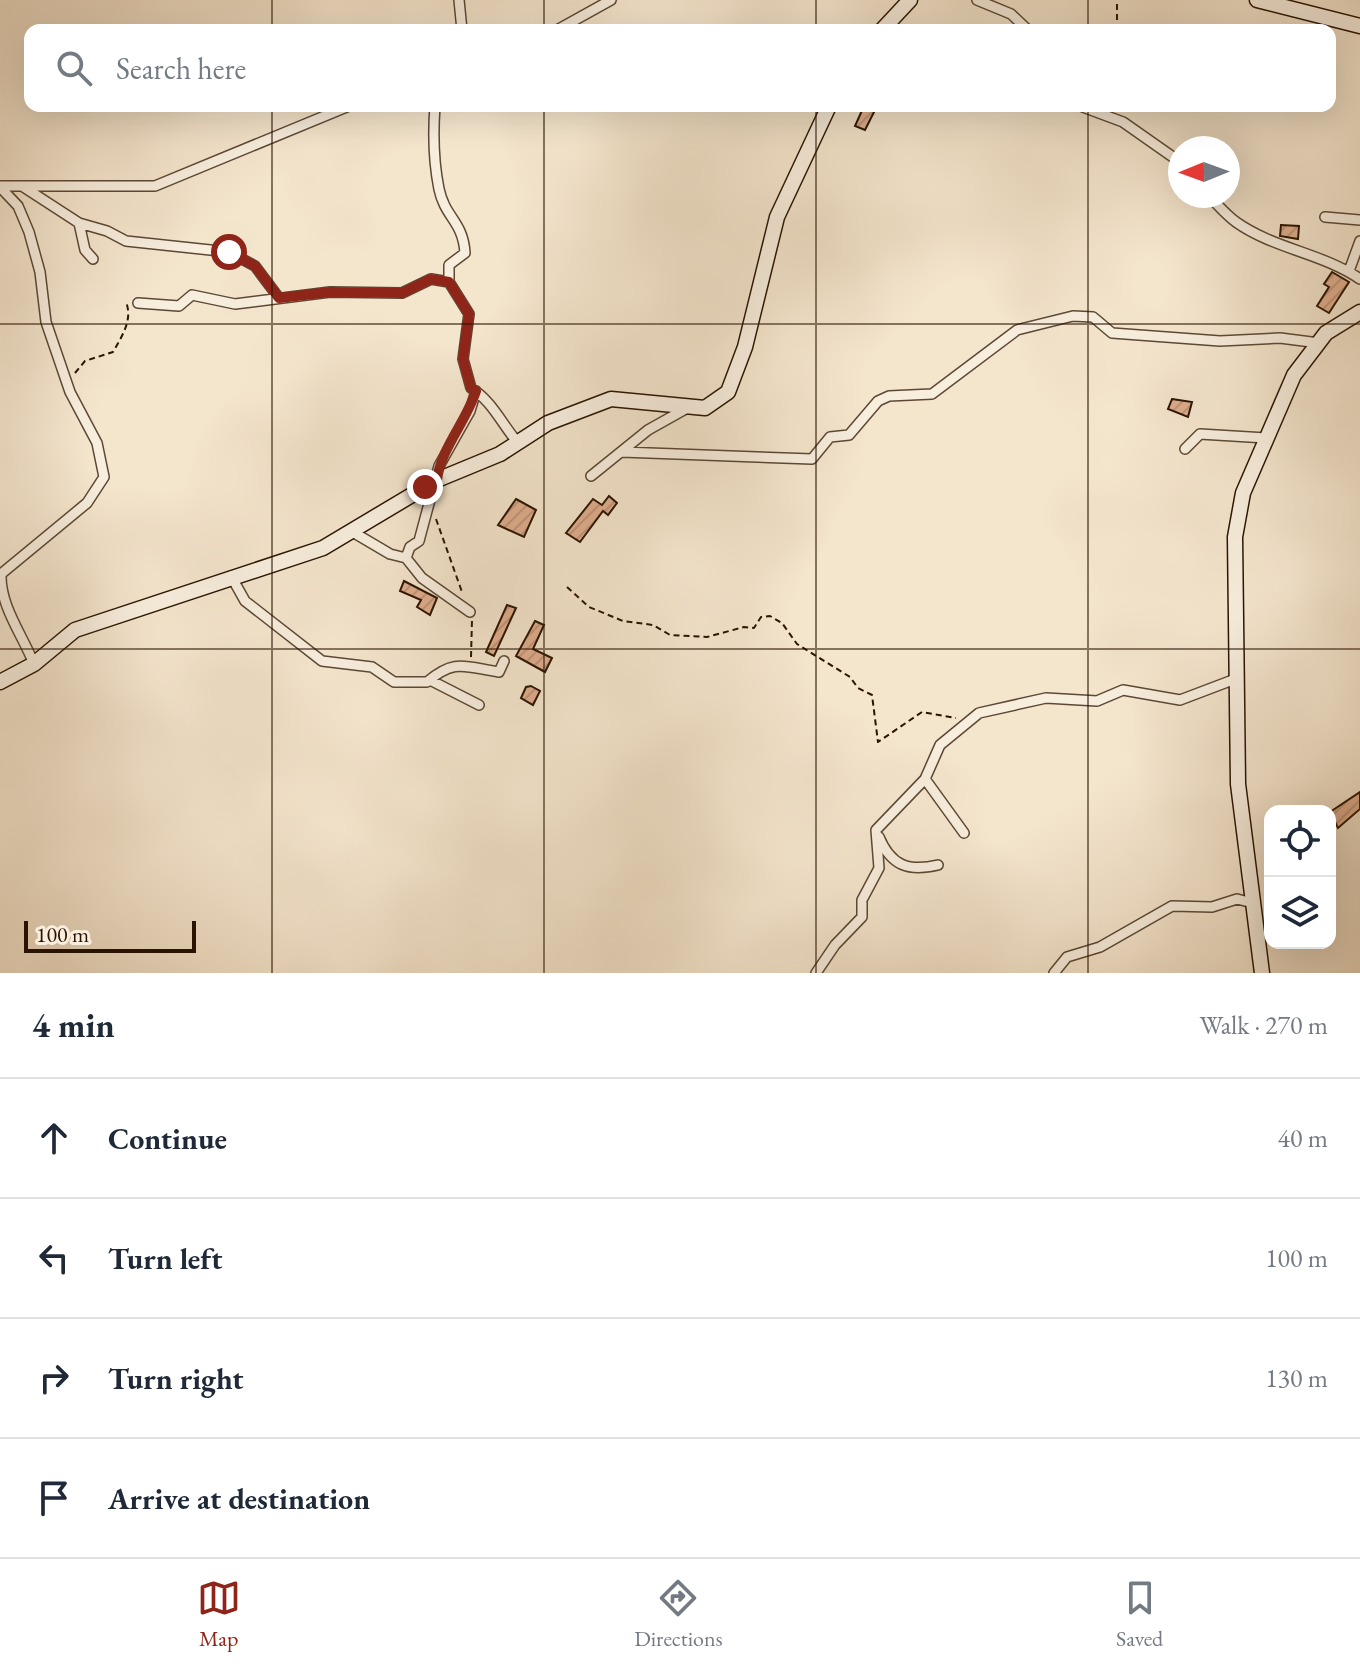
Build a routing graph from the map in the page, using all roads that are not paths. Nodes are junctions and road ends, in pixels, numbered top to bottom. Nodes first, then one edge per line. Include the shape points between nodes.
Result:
1 (459, 0) edge
2 (611, 0) edge
3 (910, 0) edge
4 (977, 0) edge
5 (1257, 0) edge
6 (461, 24) edge
7 (568, 24) edge
8 (888, 24) edge
9 (1022, 24) edge
10 (1360, 26) edge
11 (334, 112) edge
12 (435, 112) edge
13 (826, 112) edge
14 (1096, 112) edge
15 (1168, 154) edge
16 (0, 186) edge
17 (22, 186) junction
18 (1221, 208) edge
19 (1325, 217) dead end
20 (1360, 220) edge
21 (79, 223) junction
22 (1360, 241) edge
23 (93, 259) dead end
24 (1349, 271) junction
25 (1360, 279) edge
26 (449, 282) junction
27 (279, 298) junction
28 (138, 303) dead end
29 (1360, 312) edge
30 (1319, 343) junction
31 (476, 391) junction
32 (689, 407) junction
33 (1266, 438) junction
34 (518, 443) junction
35 (1185, 449) dead end
36 (622, 452) junction
37 (591, 476) dead end
38 (437, 480) junction
39 (351, 531) junction
40 (406, 558) junction
41 (231, 576) junction
42 (470, 612) road end
43 (504, 661) dead end
44 (34, 664) junction
45 (1238, 678) junction
46 (430, 680) junction
47 (0, 682) edge
48 (479, 705) dead end
49 (925, 779) junction
50 (876, 830) junction
51 (964, 833) dead end
52 (938, 865) dead end
53 (1253, 903) junction
54 (816, 973) edge
55 (1054, 973) edge
56 (1262, 973) edge

1 - 6 street
2 - 7 street
3 - 8 street
4 - 9 street
5 - 10 street
11 - 17 street via 155,186
12 - 26 street via 439,190 464,233 465,253 449,265
13 - 32 street via 777,217 745,347 728,392 705,408
14 - 15 street via 1123,122
16 - 17 street
16 - 44 street via 18,206 29,232 46,322 67,383 97,443 104,477 87,503 1,574 0,596
17 - 21 street
18 - 24 street via 1263,237
19 - 20 street
21 - 23 street via 85,250
21 - 27 street via 137,244 229,252 255,266
22 - 24 street
24 - 25 street
26 - 27 street via 431,279 402,293
26 - 31 street via 469,314 463,359
27 - 28 street via 235,304 192,295 179,306
29 - 30 street
30 - 33 street via 1294,375
30 - 36 street via 1112,333 1093,317 1073,316 1017,330 932,394 878,401 849,435 830,437 812,459
31 - 34 street via 491,401
31 - 38 street via 442,458
32 - 34 street via 611,399 548,423
32 - 36 street
33 - 35 street via 1200,434
33 - 45 street via 1243,493 1235,537
34 - 38 street
36 - 37 street
38 - 39 street
38 - 40 street via 419,541
39 - 40 street
39 - 41 street via 323,548
40 - 42 street via 422,578
41 - 44 street via 75,630
41 - 46 street via 245,601 322,661 372,667 394,682
43 - 46 street via 499,672 444,667
44 - 47 street
45 - 49 street via 1180,700 1123,690 1097,701 1046,698 979,713 940,745
45 - 53 street via 1238,784
46 - 48 street
49 - 50 street
49 - 51 street
50 - 52 street via 897,863 914,871
50 - 54 street via 879,868 866,888 862,917
53 - 55 street via 1237,899 1212,907 1172,906 1100,947 1067,957
53 - 56 street

